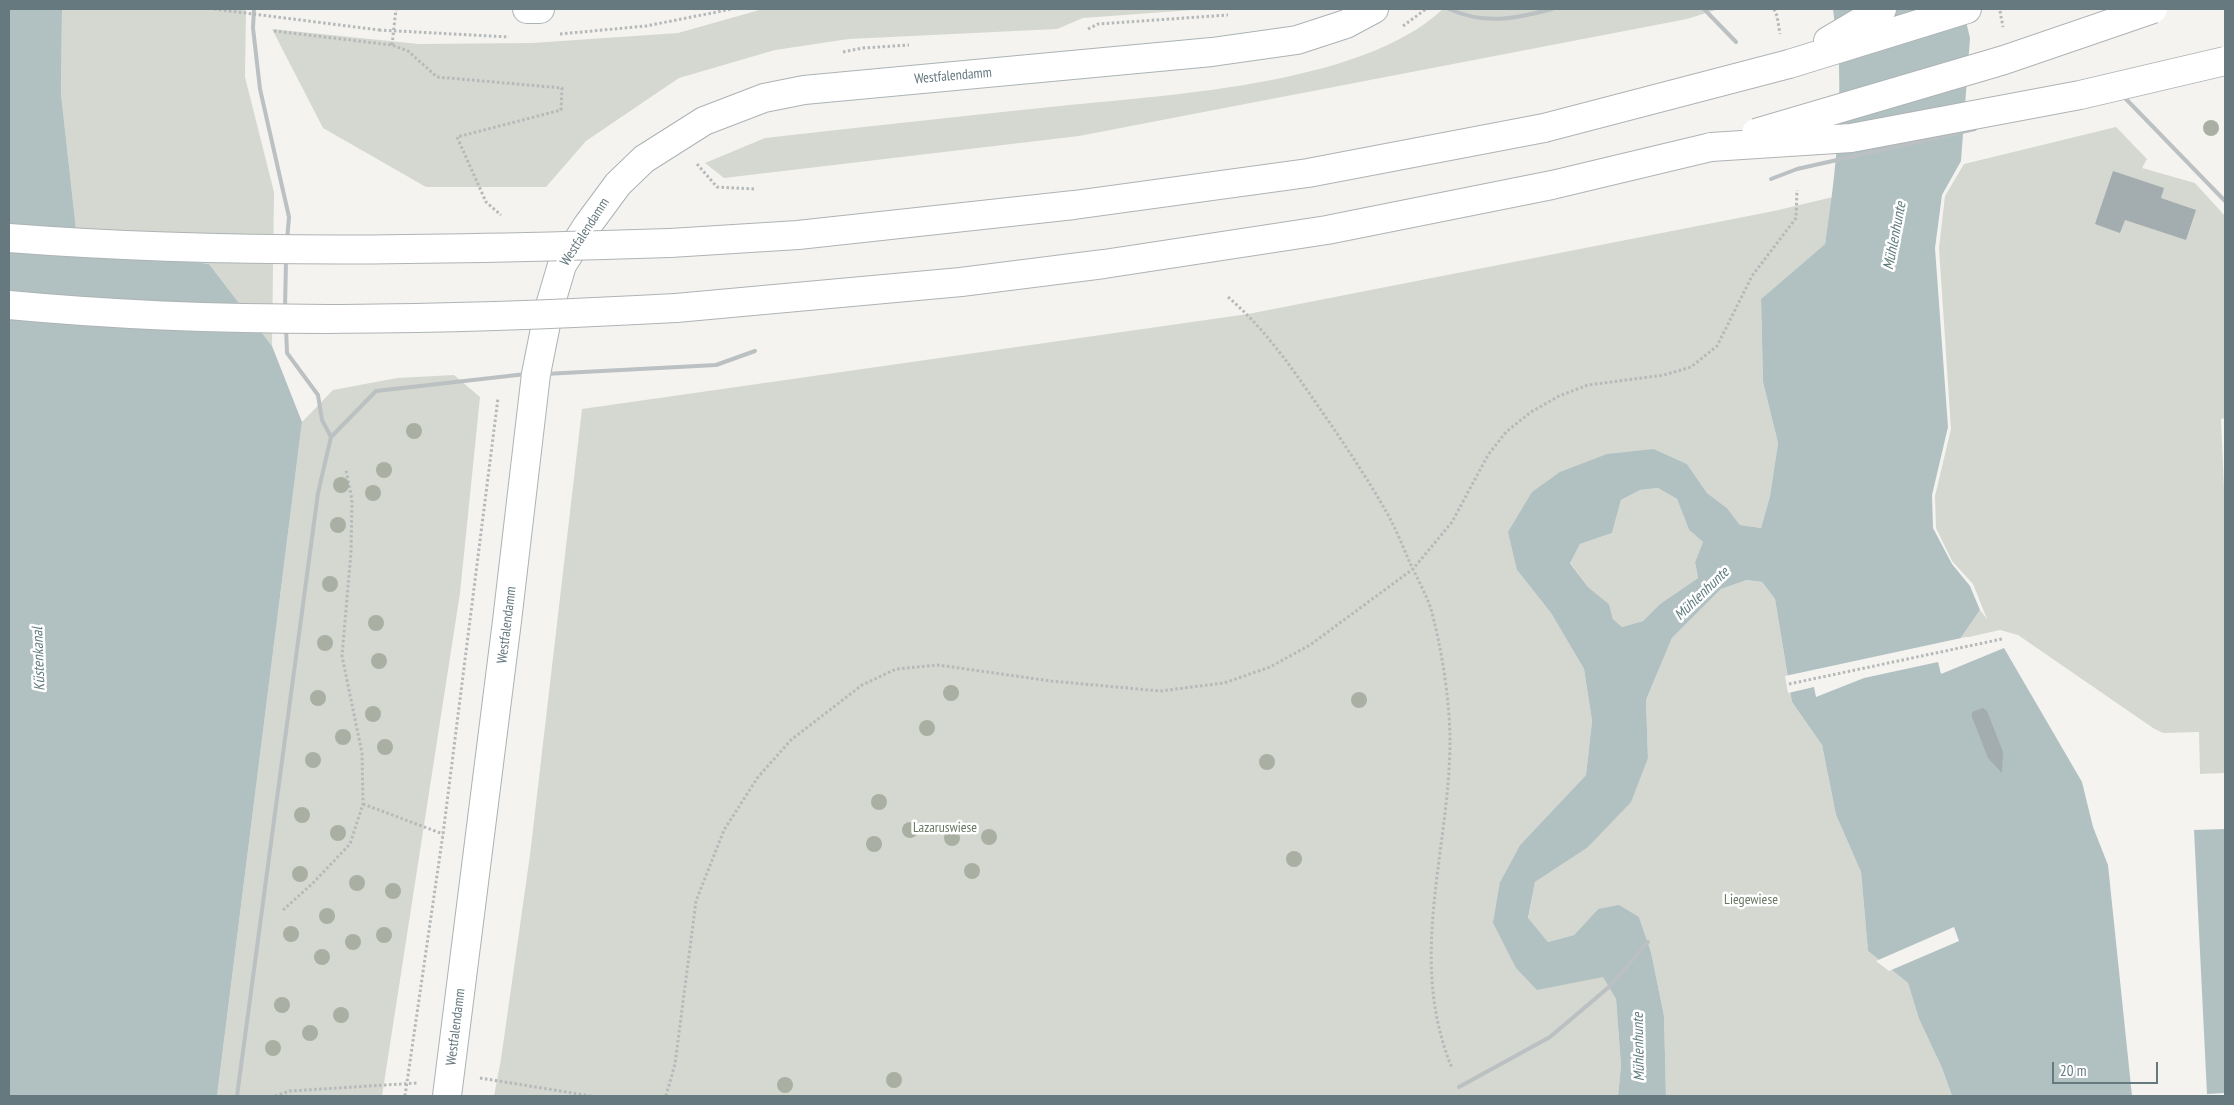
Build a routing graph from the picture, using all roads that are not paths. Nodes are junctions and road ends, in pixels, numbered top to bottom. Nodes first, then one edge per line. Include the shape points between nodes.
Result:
1 (254, 9) edge
2 (527, 9) edge
3 (540, 9) edge
4 (1374, 9) edge
5 (1448, 9) edge
6 (1552, 9) edge
7 (1704, 9) edge
8 (1882, 9) edge
9 (1967, 9) edge
10 (2153, 9) edge
11 (1736, 42) dead end
12 (2225, 61) edge
13 (1789, 64) junction
14 (2121, 95) dead end
15 (1981, 127) dead end
16 (1711, 147) junction
17 (1771, 179) dead end
18 (2225, 201) edge
19 (9, 238) edge
20 (9, 305) edge
21 (755, 351) dead end
22 (536, 374) junction
23 (331, 437) junction
24 (1648, 942) dead end
25 (448, 1087) edge
26 (1459, 1087) road end
27 (237, 1096) edge

1 - 23 lane via 260,89 288,217 285,284 287,353 318,395 322,420
2 - 3 main road
4 - 22 main road, Westfalendamm via 1346,24 1297,40 1212,52 804,90 764,98 704,121 644,159 618,184 587,226 562,265
5 - 6 lane via 1466,16 1496,20 1521,18
7 - 11 lane
8 - 13 main road
9 - 13 main road
10 - 16 main road, bridge via 2004,60
12 - 16 main road, bridge via 2080,95 1851,138
13 - 19 main road, bridge via 1544,128 1308,173 1074,205 798,234 670,243 360,251 232,250
14 - 18 lane
15 - 17 lane via 1797,169
16 - 20 main road, bridge via 1552,185 1327,230 1095,265 801,297 676,308 408,319 293,320 72,311
21 - 22 lane via 716,365
22 - 23 lane via 376,391
22 - 25 main road, Westfalendamm
23 - 27 lane via 318,493
24 - 26 lane via 1609,987 1550,1037

